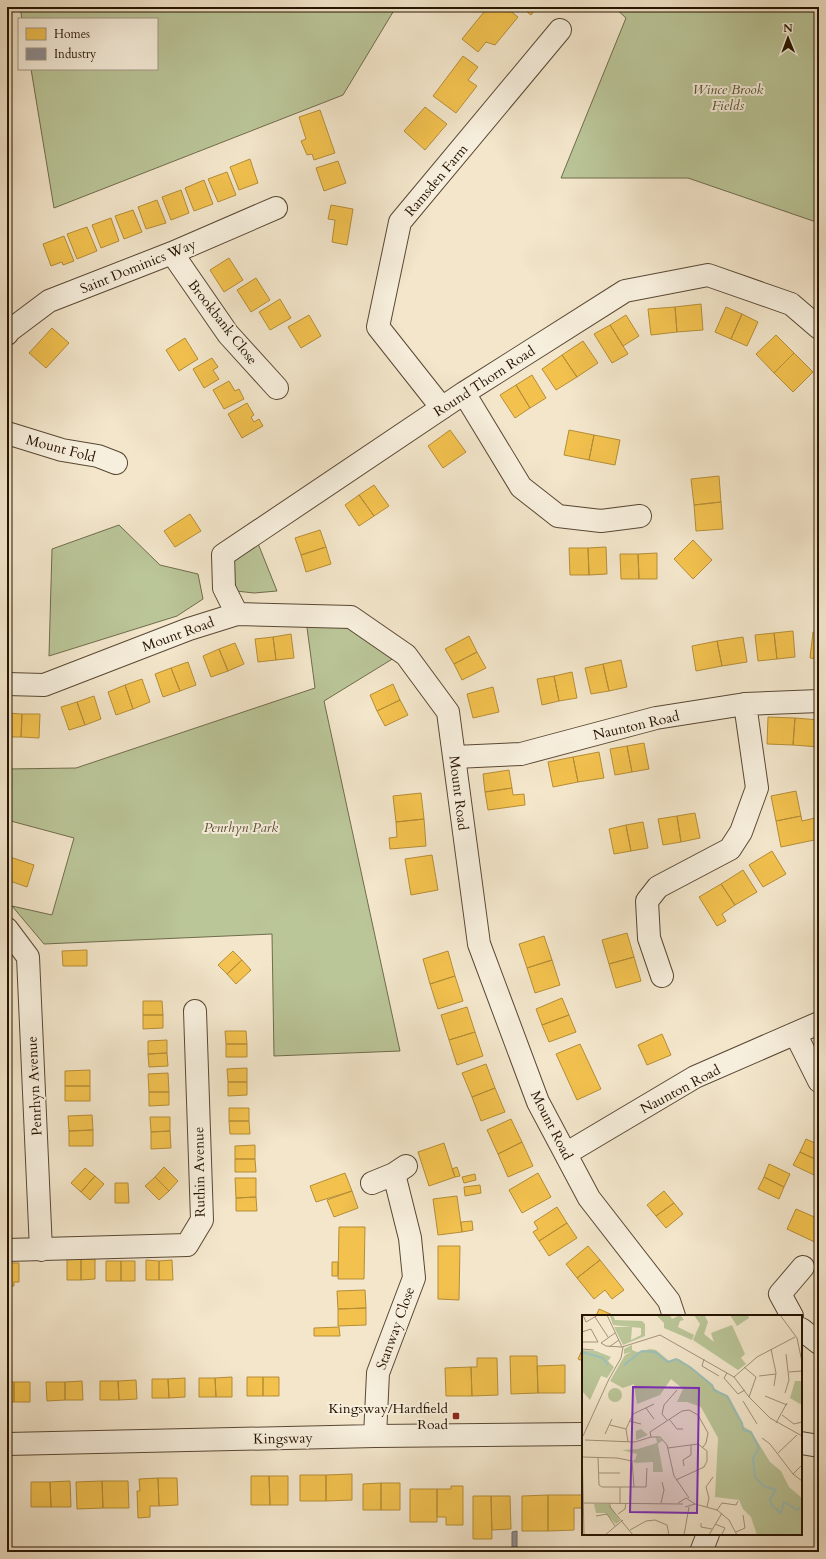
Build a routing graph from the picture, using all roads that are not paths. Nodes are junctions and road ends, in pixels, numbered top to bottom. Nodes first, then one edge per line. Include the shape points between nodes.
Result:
1 (560, 30) dead end
2 (276, 208) dead end
3 (172, 253) junction
4 (819, 328) edge
5 (7, 334) edge
6 (277, 388) dead end
7 (464, 393) junction
8 (442, 408) junction
9 (7, 433) edge
10 (116, 463) dead end
11 (640, 516) dead end
12 (237, 614) junction
13 (7, 684) edge
14 (819, 701) edge
15 (745, 704) junction
16 (455, 757) junction
17 (7, 929) edge
18 (662, 976) dead end
19 (195, 1011) dead end
20 (819, 1024) edge
21 (796, 1035) junction
22 (819, 1081) edge
23 (567, 1153) junction
24 (372, 1183) dead end
25 (7, 1250) edge
26 (41, 1250) junction
27 (803, 1267) dead end
28 (674, 1315) edge
29 (791, 1315) edge
30 (802, 1330) edge
31 (819, 1343) edge
32 (582, 1434) edge
33 (374, 1436) junction
34 (802, 1443) edge
35 (7, 1444) edge
36 (819, 1446) edge
37 (696, 1535) edge
38 (708, 1535) edge
39 (700, 1552) edge

1 - 8 street, Ramsden Farm via 400,222 378,327
2 - 3 street, Saint Dominics Way
3 - 5 street, Saint Dominics Way via 49,301
3 - 6 street, Brookbank Close via 228,334
4 - 7 street, Round Thorn Road via 791,304 708,275 625,291
7 - 8 street, Round Thorn Road
7 - 11 street via 521,487 558,516 601,521
8 - 12 street, Round Thorn Road via 223,555 224,588
9 - 10 street, Mount Fold
12 - 13 street, Mount Road via 189,629 44,685
12 - 16 street, Mount Road via 351,617 406,655 448,712
14 - 15 street, Naunton Road
15 - 16 street, Naunton Road via 656,718 521,754
15 - 18 street via 757,788 741,832 730,849 658,887 646,902 649,938
16 - 23 street, Mount Road via 478,944 538,1102
17 - 26 street, Penrhyn Avenue via 28,957
19 - 26 street, Ruthin Avenue via 202,1220 187,1245
20 - 21 street, Naunton Road
21 - 22 street
21 - 23 street, Naunton Road via 695,1077
23 - 28 street, Mount Road via 589,1198 669,1301
24 - 33 street, Stanway Close via 400,1170 414,1278 378,1373
25 - 26 street, Ruthin Avenue
27 - 29 street via 780,1294
30 - 31 street
32 - 33 street, Kingsway
33 - 35 street, Kingsway
34 - 36 street
37 - 39 street
38 - 39 street

